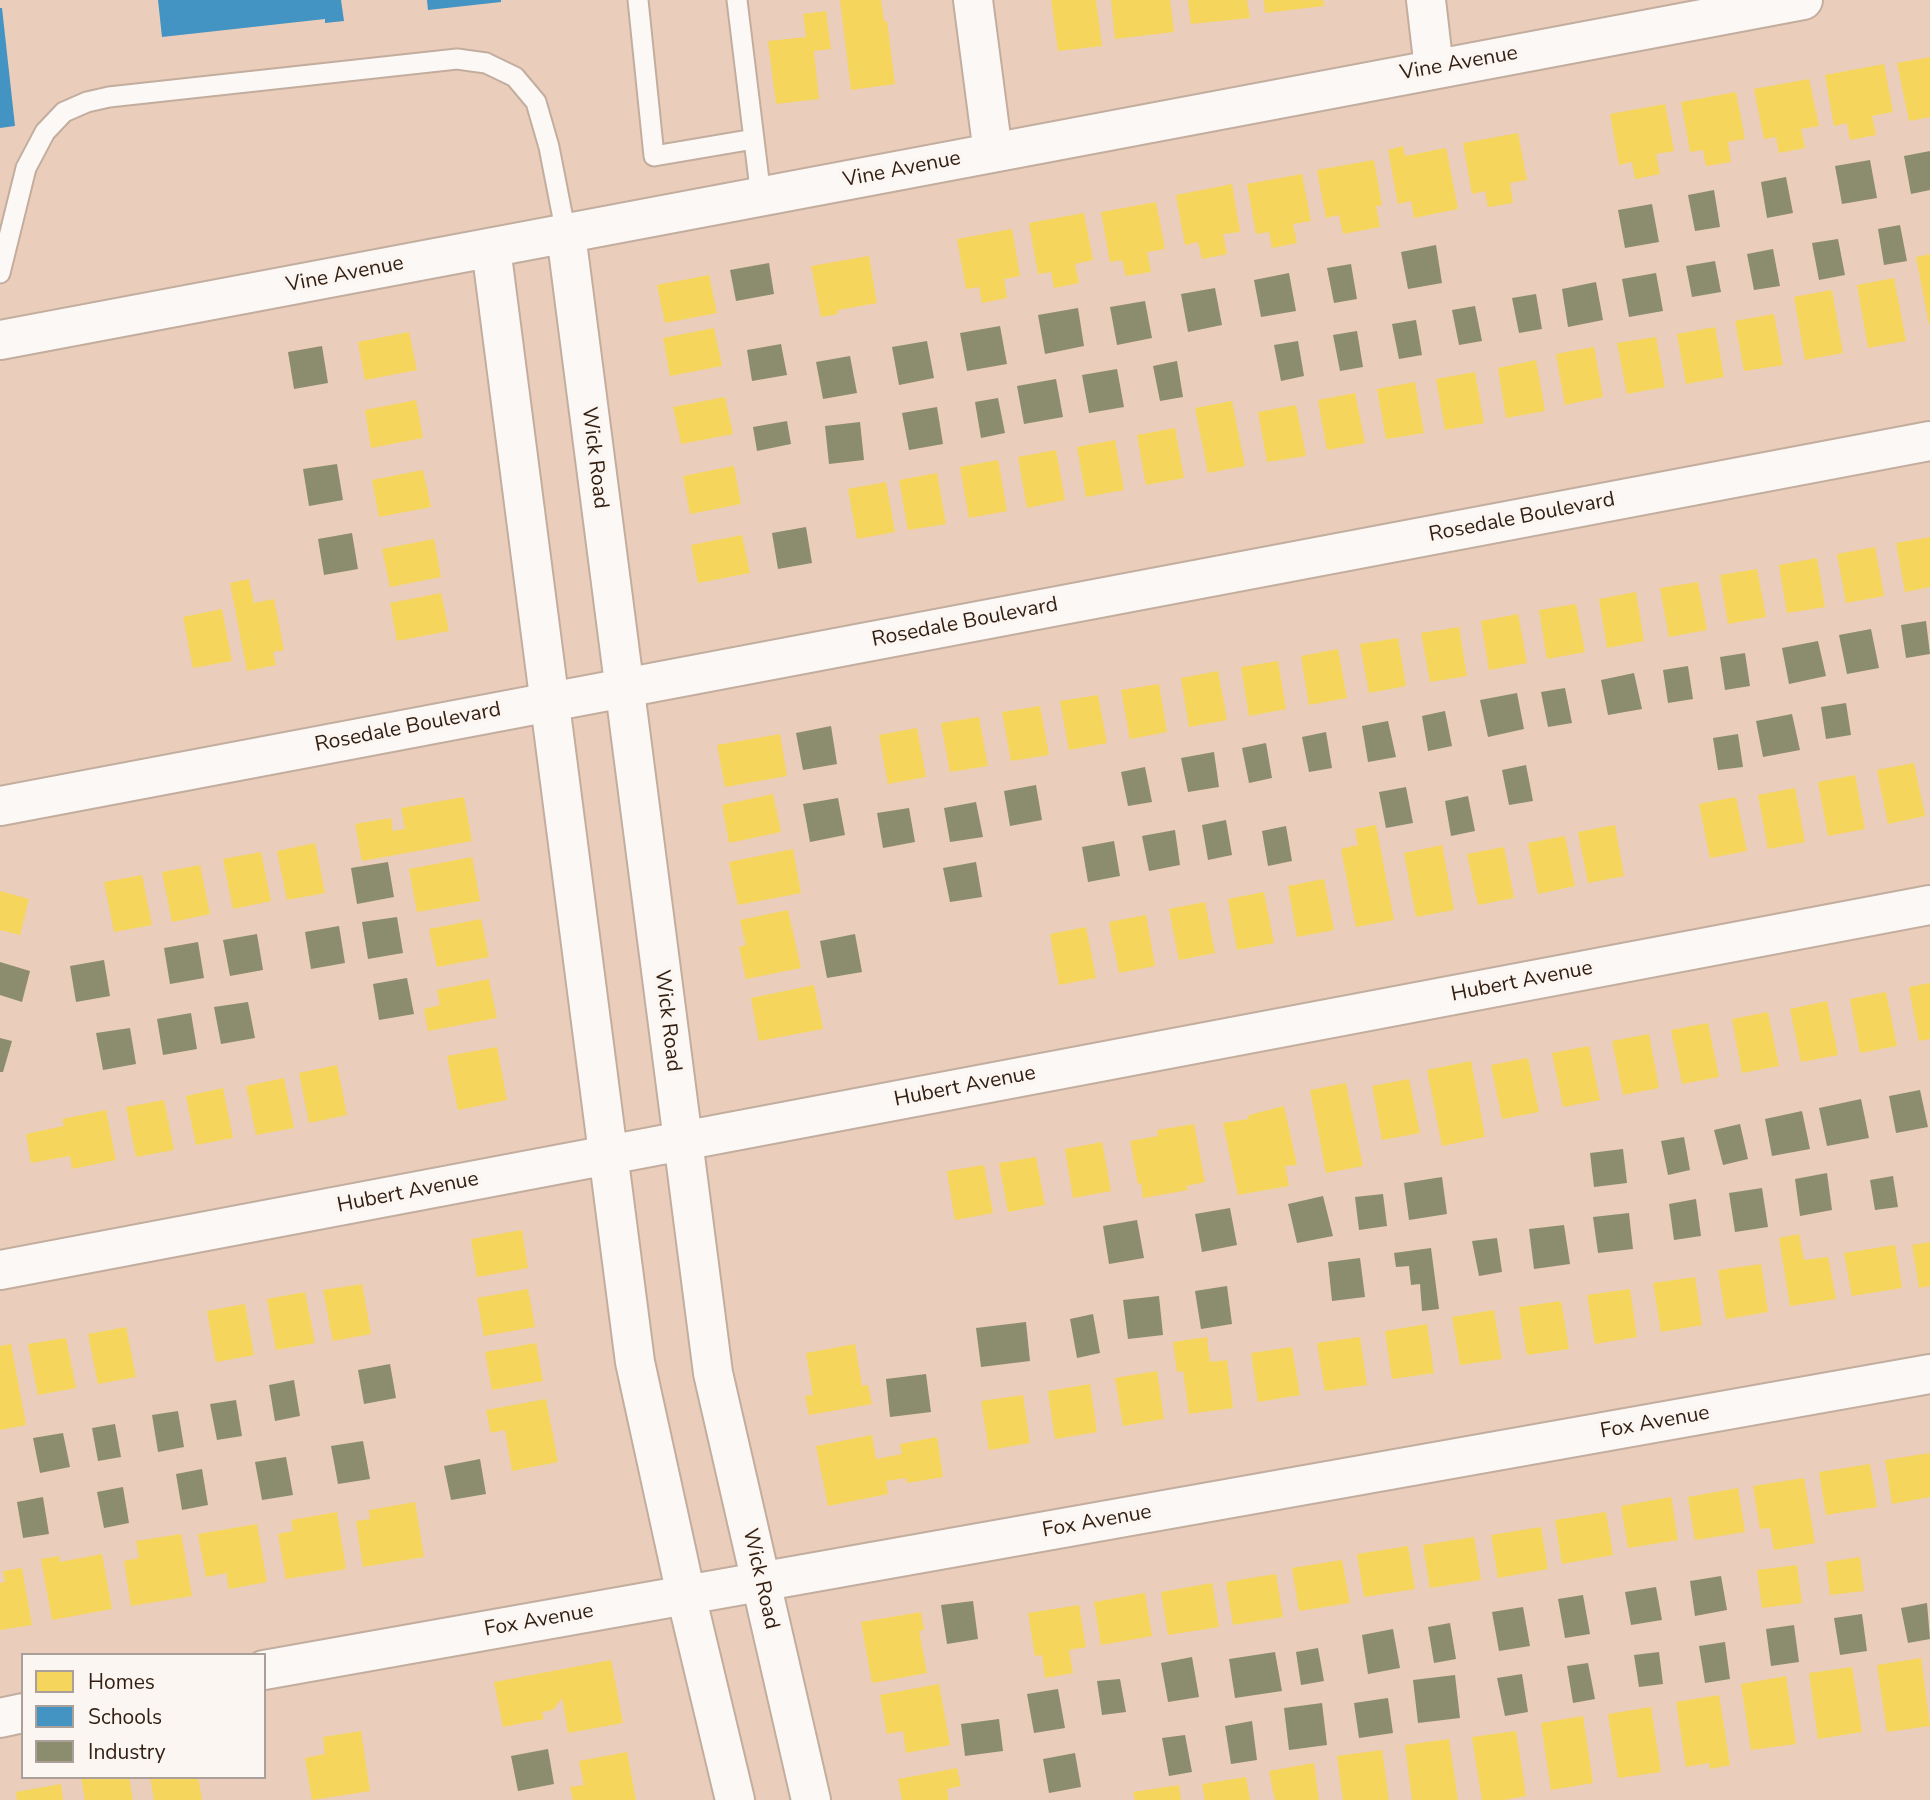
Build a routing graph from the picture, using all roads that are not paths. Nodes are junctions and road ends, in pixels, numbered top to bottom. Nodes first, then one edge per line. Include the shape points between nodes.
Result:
1 (638, 0) edge
2 (737, 0) edge
3 (972, 0) edge
4 (1426, 0) edge
5 (1803, 0) edge
6 (1434, 69) junction
7 (754, 139) junction
8 (993, 153) junction
9 (761, 197) junction
10 (566, 234) junction
11 (491, 248) junction
12 (0, 273) edge
13 (0, 340) edge
14 (1930, 441) edge
15 (624, 687) junction
16 (550, 701) junction
17 (0, 806) edge
18 (1930, 905) edge
19 (683, 1141) junction
20 (609, 1155) junction
21 (0, 1270) edge
22 (1930, 1374) edge
23 (761, 1581) junction
24 (687, 1595) junction
25 (266, 1670) edge
26 (21, 1713) edge
27 (0, 1718) edge
28 (735, 1800) edge
29 (811, 1800) edge

1 - 7 lane via 654,156
2 - 7 lane
3 - 8 street
4 - 6 street
5 - 6 street, Vine Avenue
6 - 8 street, Vine Avenue
7 - 9 lane
8 - 9 street, Vine Avenue
9 - 10 street, Vine Avenue
10 - 11 street, Vine Avenue
10 - 12 lane via 536,102 515,77 486,63 457,59 109,97 64,112 45,132 26,168
10 - 15 street, Wick Road
11 - 13 street, Vine Avenue
11 - 16 street
14 - 15 street, Rosedale Boulevard
15 - 16 street, Rosedale Boulevard
15 - 19 street, Wick Road
16 - 17 street, Rosedale Boulevard
16 - 20 street
18 - 19 street, Hubert Avenue
19 - 20 street, Hubert Avenue
19 - 23 street, Wick Road via 713,1373
20 - 21 street, Hubert Avenue
20 - 24 street via 635,1362
22 - 23 street, Fox Avenue
23 - 24 street, Fox Avenue
23 - 29 street, Wick Road
24 - 25 street, Fox Avenue
24 - 28 street
26 - 27 street

